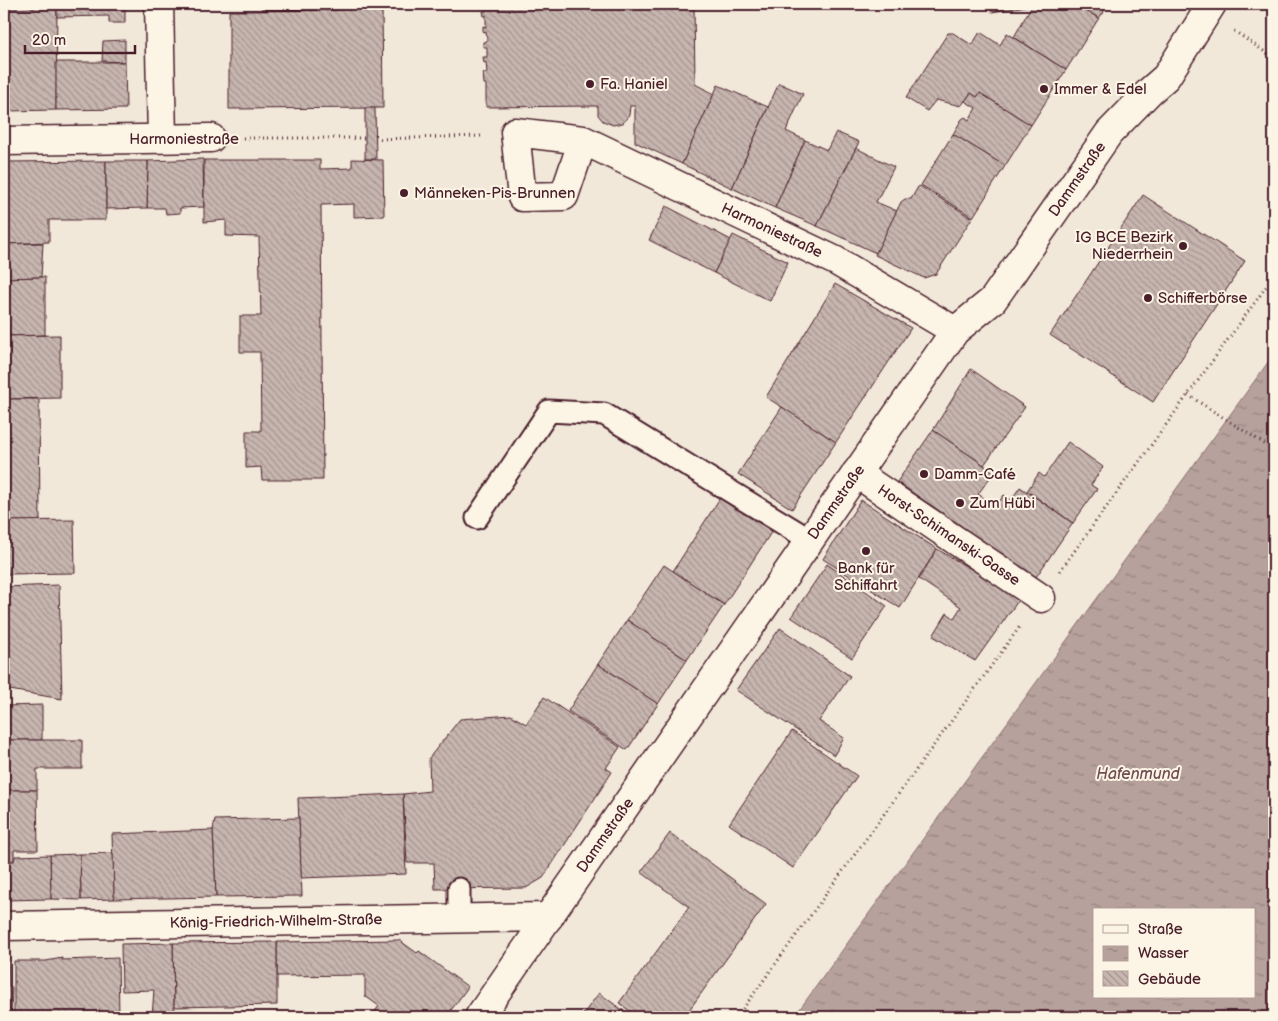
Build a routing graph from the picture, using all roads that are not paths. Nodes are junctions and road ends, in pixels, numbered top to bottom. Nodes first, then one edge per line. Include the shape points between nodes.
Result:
1 (159, 4) edge
2 (1209, 8) edge
3 (162, 138) junction
4 (210, 138) road end
5 (583, 140) dead end
6 (4, 141) edge
7 (955, 331) junction
8 (856, 473) junction
9 (477, 518) dead end
10 (810, 540) junction
11 (1041, 598) road end
12 (459, 889) dead end
13 (549, 916) junction
14 (459, 918) junction
15 (4, 926) edge
16 (479, 1017) edge

1 - 3 street
2 - 7 street, Dammstraße via 1166,77 1109,133 993,300
3 - 4 street, Harmoniestraße
3 - 6 street, Harmoniestraße
5 - 7 street, Harmoniestraße via 836,261
7 - 8 street, Dammstraße
8 - 10 street, Dammstraße
8 - 11 street, Horst-Schimanski-Gasse
9 - 10 lane via 549,411 604,414
10 - 13 street, Dammstraße
12 - 14 lane
13 - 14 street, König-Friedrich-Wilhelm-Straße
13 - 16 street, Dammstraße
14 - 15 street, König-Friedrich-Wilhelm-Straße

